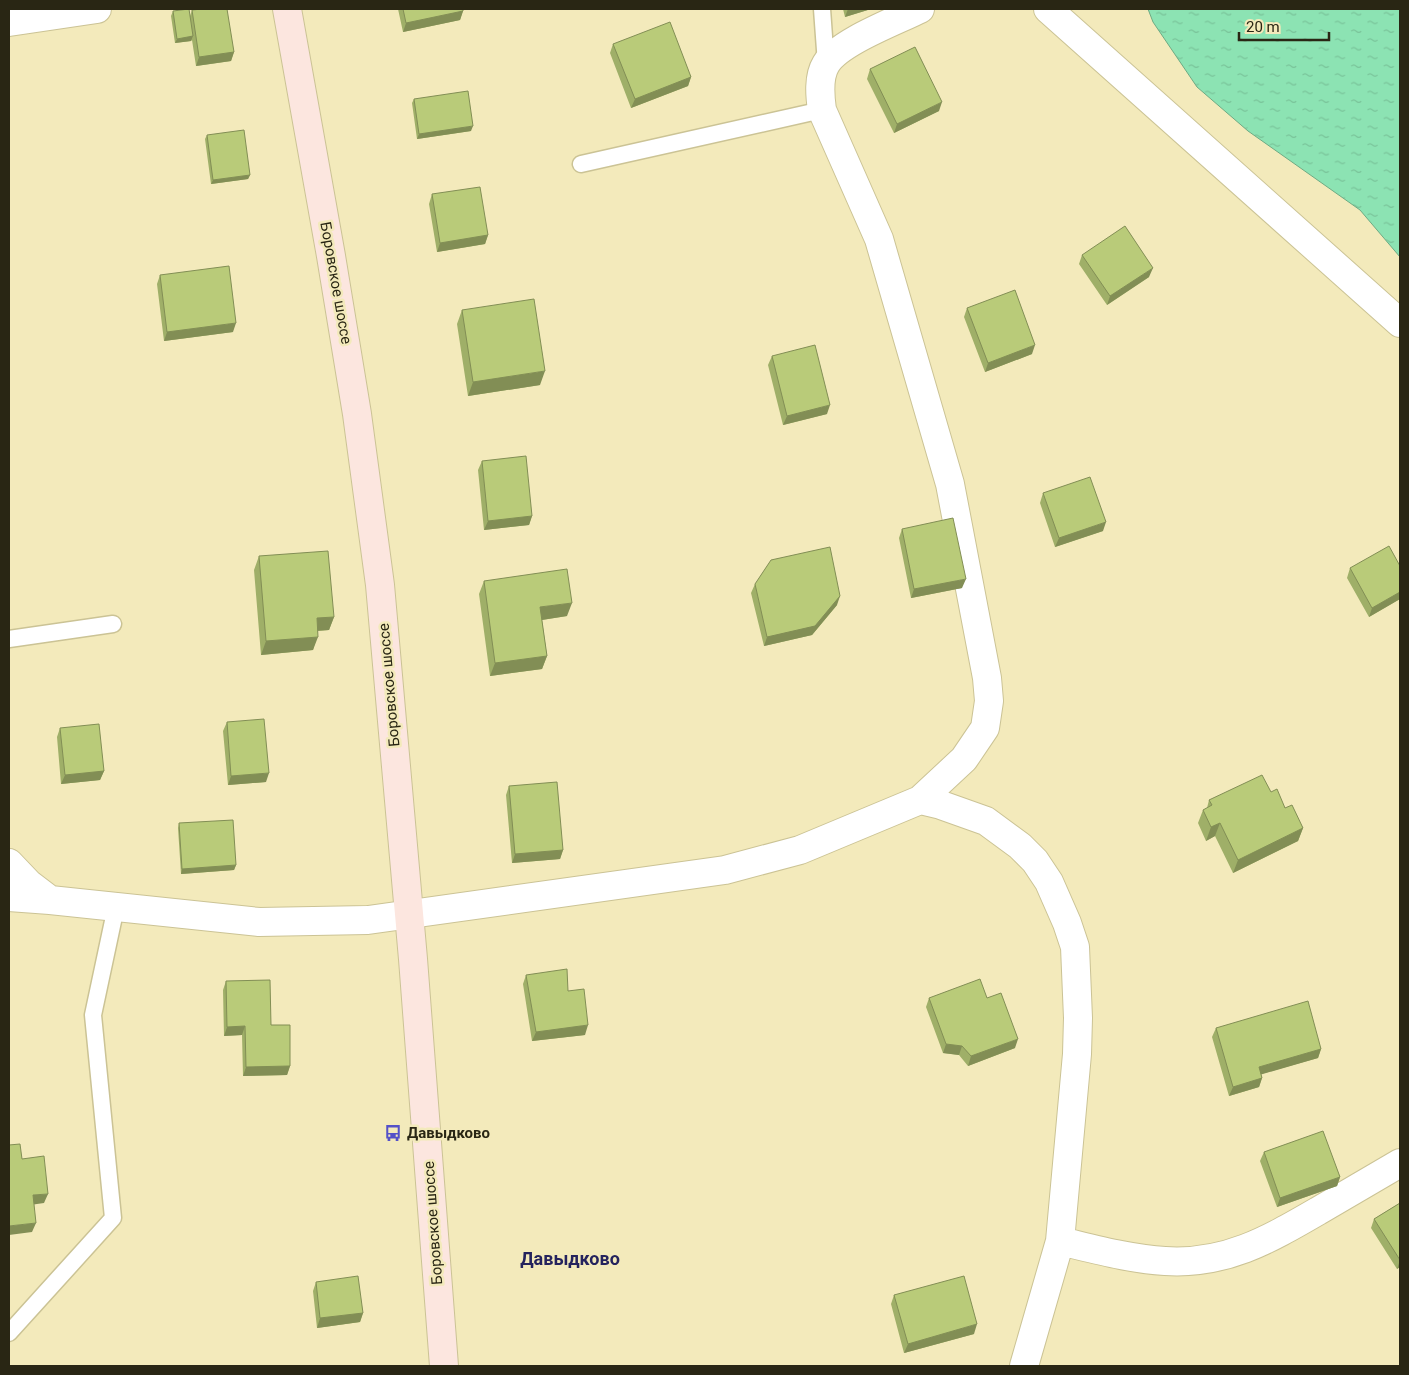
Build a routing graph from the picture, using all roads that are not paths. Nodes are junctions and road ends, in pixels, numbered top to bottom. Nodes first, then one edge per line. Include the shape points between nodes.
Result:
1 (97, 9) edge
2 (287, 9) edge
3 (822, 9) edge
4 (920, 9) edge
5 (1048, 9) edge
6 (9, 22) edge
7 (826, 64) junction
8 (822, 110) junction
9 (581, 164) dead end
10 (1400, 324) edge
11 (112, 624) dead end
12 (9, 639) edge
13 (920, 800) junction
14 (9, 862) edge
15 (9, 897) edge
16 (50, 900) junction
17 (116, 907) junction
18 (409, 915) junction
19 (1400, 1164) edge
20 (1060, 1241) junction
21 (9, 1333) edge
22 (444, 1366) edge
23 (1024, 1366) edge

1 - 6 street
2 - 18 main road, Боровское шоссе via 357,414 380,585
3 - 7 lane
4 - 7 street via 848,45
5 - 10 street
7 - 8 street via 820,92
8 - 9 lane
8 - 13 street via 879,239 950,484 986,678 989,701 985,728 964,758
11 - 12 lane
13 - 18 street via 800,850 725,870
13 - 20 street via 986,821 1020,846 1035,861 1048,882 1075,947 1077,1054
14 - 16 street via 29,884
15 - 16 street
16 - 17 street
17 - 18 street via 282,923
17 - 21 lane via 93,1015 113,1218
18 - 22 main road, Боровское шоссе
19 - 20 street via 1271,1238 1238,1252 1211,1258 1165,1261
20 - 23 street

